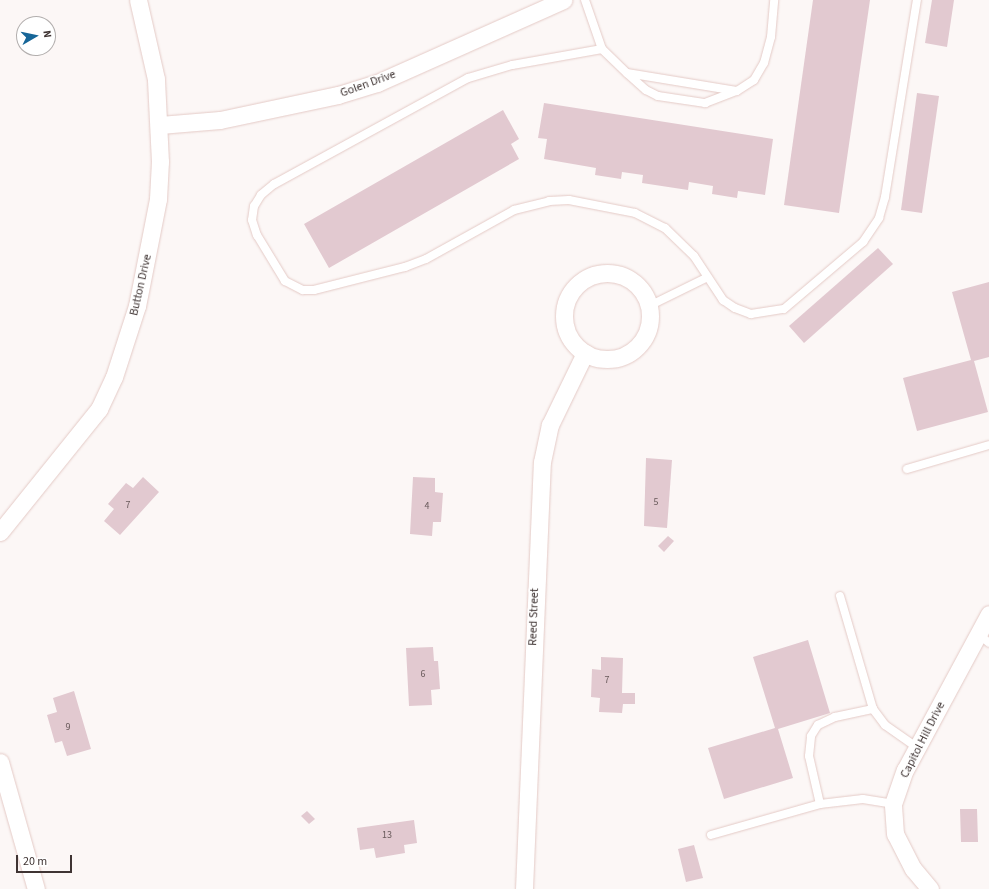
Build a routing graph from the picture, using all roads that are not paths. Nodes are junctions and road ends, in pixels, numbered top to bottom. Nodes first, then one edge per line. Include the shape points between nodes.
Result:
1 (138, 0) edge
2 (563, 0) edge
3 (585, 0) edge
4 (774, 0) edge
5 (917, 0) edge
6 (602, 50) junction
7 (628, 73) junction
8 (737, 91) junction
9 (160, 124) junction
10 (706, 278) junction
11 (650, 306) junction
12 (585, 354) junction
13 (989, 445) edge
14 (907, 469) dead end
15 (0, 532) edge
16 (840, 596) dead end
17 (989, 614) edge
18 (984, 638) edge
19 (874, 710) junction
20 (917, 747) junction
21 (0, 762) edge
22 (820, 804) junction
23 (894, 804) junction
24 (711, 835) dead end
25 (36, 889) edge
26 (524, 889) edge
27 (930, 889) edge

1 - 9 street, Button Drive via 156,78
2 - 9 street, Golen Drive via 377,83 338,95 220,120
3 - 6 lane
4 - 8 lane via 771,37 764,63 754,80
5 - 10 lane via 885,198 873,230 863,242 784,309 751,314 735,308 723,300
6 - 7 lane
6 - 10 lane via 512,65 468,78 274,184 261,195 254,206 252,220 257,235 285,281 303,290 314,290 412,265 514,210 549,201 569,200 635,213 666,228 694,256
7 - 8 lane
7 - 8 lane via 646,90 658,96 705,104
9 - 15 street, Button Drive via 158,199 145,273 110,388 89,425
10 - 11 lane
11 - 12 street via 646,336 633,351 614,359 594,358
11 - 12 street via 641,289 627,277 608,272 589,276 581,281 569,295 563,313 566,332 577,348
12 - 26 street, Reed Street via 550,425 541,469
13 - 14 lane
16 - 19 lane
17 - 18 street, Capitol Hill Drive
18 - 20 street, Capitol Hill Drive
19 - 20 lane via 885,725
19 - 22 lane via 835,718 818,725 811,736 809,756
20 - 23 street, Capitol Hill Drive via 905,770
21 - 25 street
22 - 23 lane via 863,799
22 - 24 lane
23 - 27 street, Capitol Hill Drive via 895,834 913,869

